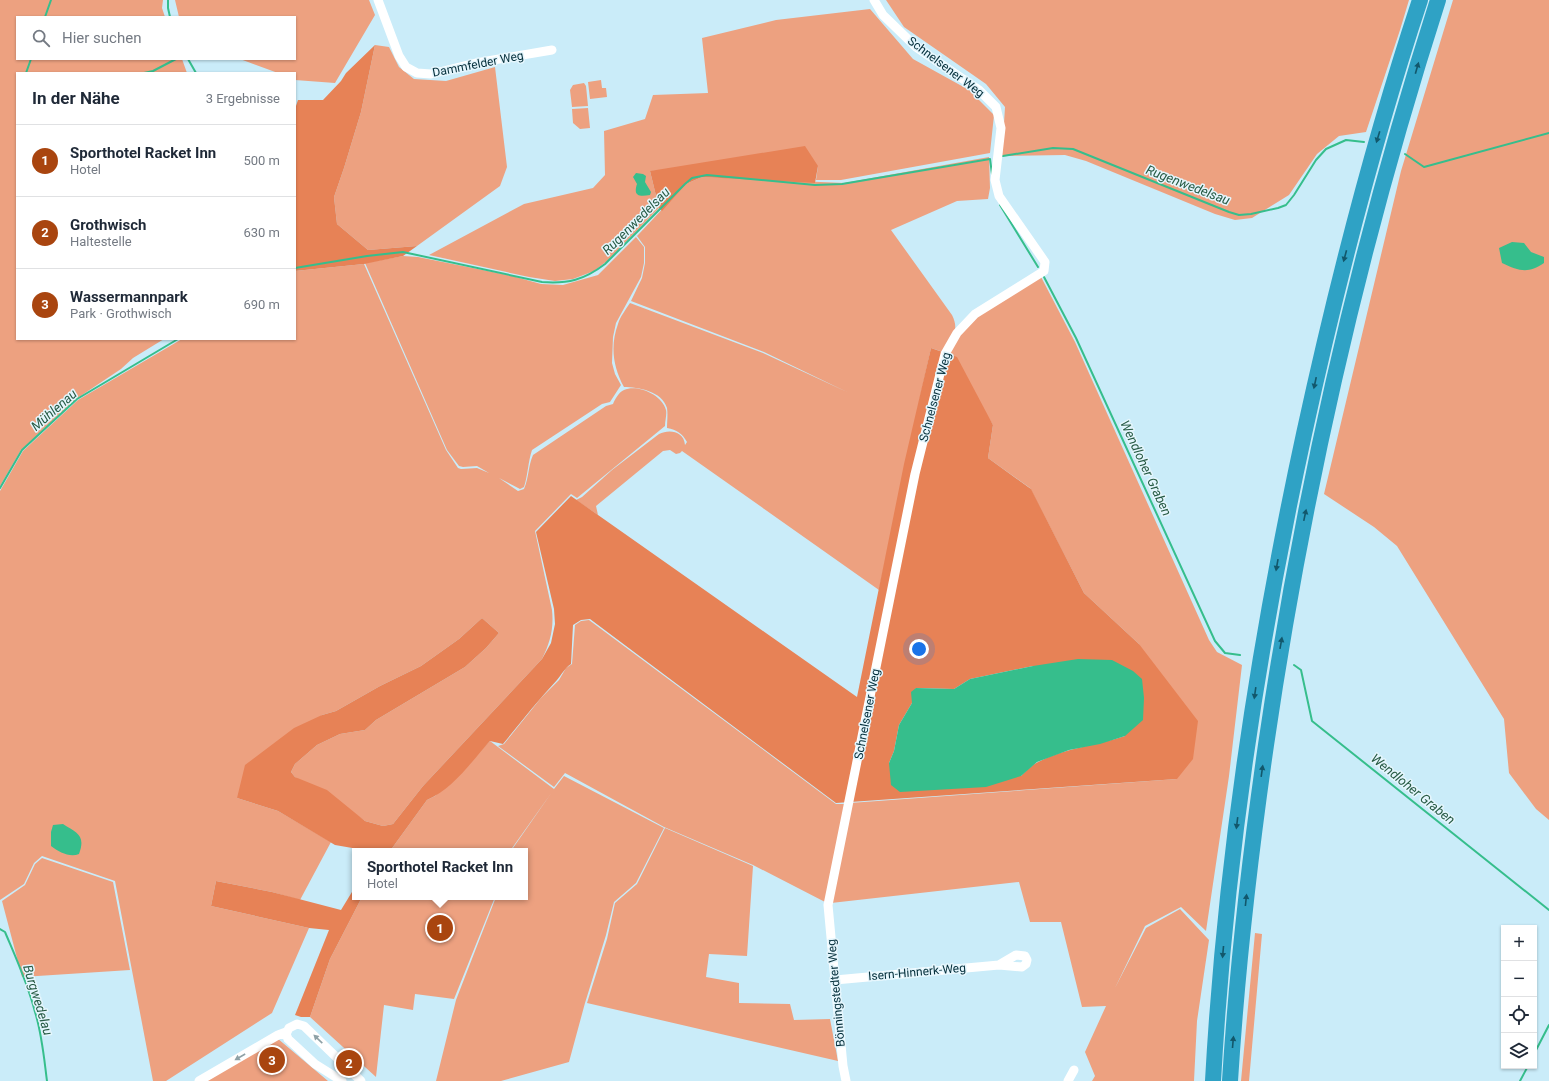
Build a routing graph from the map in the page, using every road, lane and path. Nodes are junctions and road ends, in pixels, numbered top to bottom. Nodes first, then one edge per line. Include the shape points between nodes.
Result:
1 (378, 0) edge
2 (874, 0) edge
3 (1420, 0) edge
4 (1438, 0) edge
5 (552, 50) dead end
6 (828, 905) joint
7 (999, 964) dead end
8 (835, 980) junction
9 (286, 1032) junction
10 (1074, 1070) dead end
11 (358, 1080) edge
12 (199, 1081) edge
13 (342, 1081) edge
14 (846, 1081) edge
15 (1068, 1081) edge
16 (1213, 1081) edge
17 (1230, 1081) edge

1 - 5 street, Dammfelder Weg via 399,56 406,67 417,73 431,74 476,63
2 - 6 street, Schnelsener Weg via 883,15 916,47 979,90 996,107 1001,128 995,180 1000,196 1045,262 1044,271 975,314 957,333 945,354 915,474
3 -> 16 highway via 1341,271 1286,518 1244,771 1224,944
17 -> 4 highway via 1238,979 1257,808 1277,669 1302,528 1337,365 1366,248
6 - 8 street, Bönningstedter Weg
7 - 8 street, Isern-Hinnerk-Weg
8 - 14 street, Bönningstedter Weg
11 -> 9 street via 304,1026 295,1025
9 -> 12 street
9 - 13 street via 286,1037 315,1064
10 - 15 street

